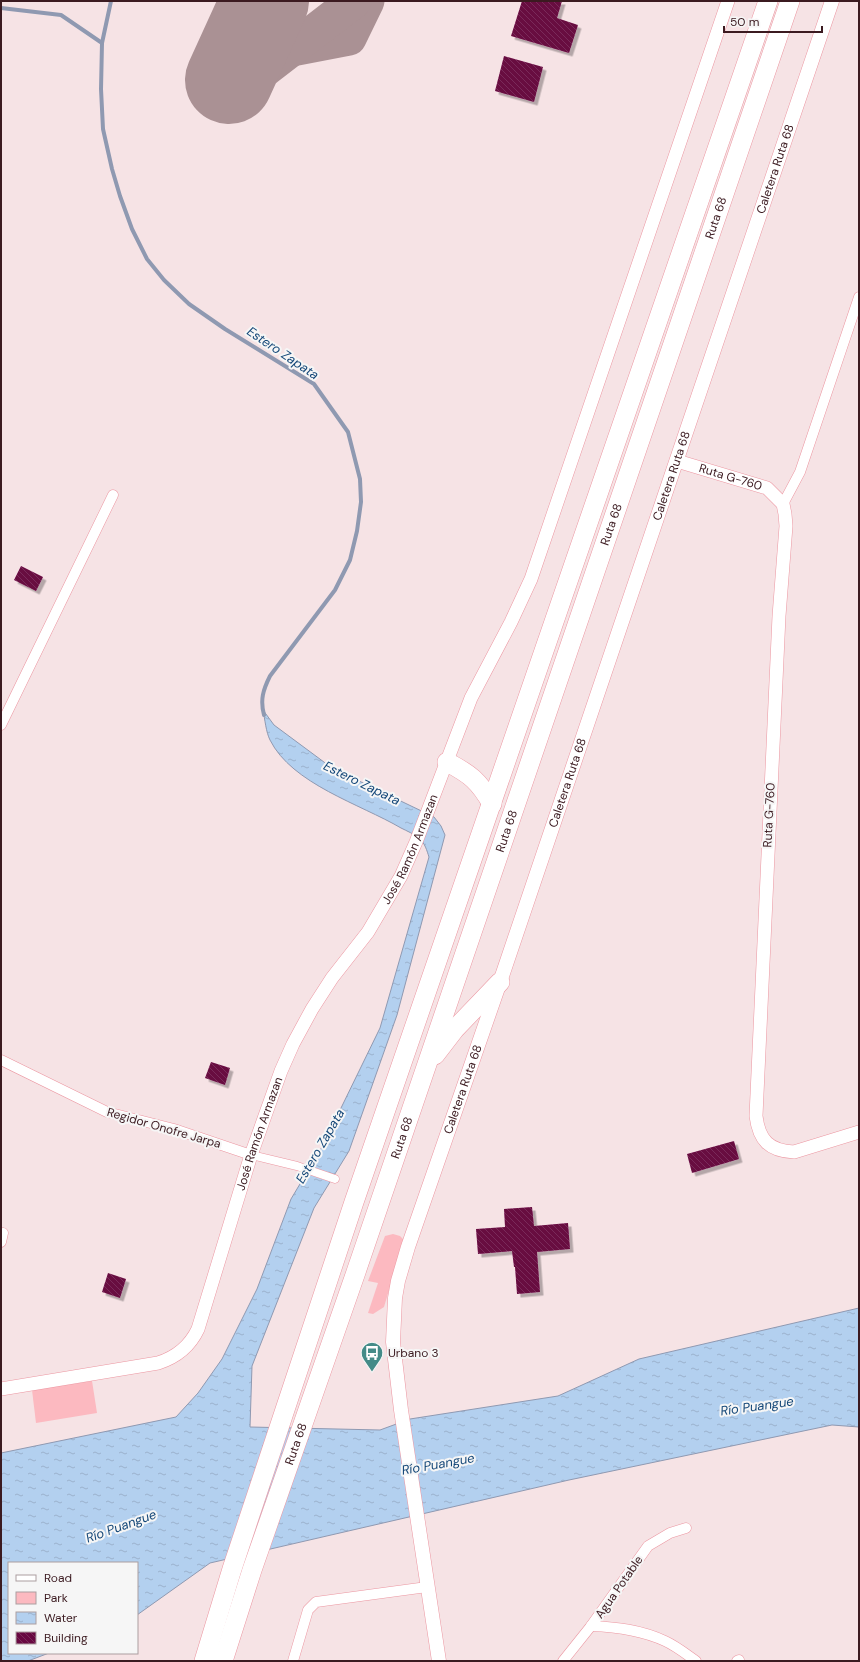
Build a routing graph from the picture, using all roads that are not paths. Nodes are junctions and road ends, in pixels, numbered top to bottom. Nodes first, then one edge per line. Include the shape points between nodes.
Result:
1 (728, 1) edge
2 (768, 1) edge
3 (790, 1) edge
4 (832, 1) edge
5 (859, 298) edge
6 (677, 461) junction
7 (113, 495) dead end
8 (783, 504) junction
9 (1, 725) edge
10 (447, 762) junction
11 (492, 804) junction
12 (500, 982) junction
13 (1, 1060) edge
14 (423, 1072) junction
15 (859, 1132) edge
16 (251, 1155) junction
17 (335, 1179) dead end
18 (1, 1389) edge
19 (686, 1528) dead end
20 (426, 1582) junction
21 (591, 1626) junction
22 (204, 1661) edge
23 (223, 1661) edge
24 (293, 1661) edge
25 (438, 1661) edge
26 (563, 1661) edge
27 (696, 1661) edge

1 - 10 street via 539,556 521,601 471,698
2 - 11 highway, Ruta 68
3 - 14 highway, Ruta 68
4 - 6 main road, Caletera Ruta 68
5 - 8 street via 800,472
6 - 8 street, Ruta G-760 via 767,488
6 - 12 main road, Caletera Ruta 68
7 - 9 street
8 - 15 street, Ruta G-760 via 786,526 776,668 756,1108 758,1129 768,1145 785,1152 794,1152
10 - 11 highway via 474,778
10 - 16 street, José Ramón Armazan via 416,842 389,899 368,932 332,978 293,1044
11 - 22 highway, Ruta 68 via 354,1202
12 - 14 highway via 455,1029
12 - 20 main road, Caletera Ruta 68 via 398,1281 393,1327 401,1410
13 - 16 street, Regidor Onofre Jarpa via 108,1112 174,1129
14 - 23 highway, Ruta 68
16 - 17 street, Regidor Onofre Jarpa via 297,1166
16 - 18 street, José Ramón Armazan via 198,1328 184,1349 158,1363
19 - 21 street, Agua Potable via 670,1533 648,1546
20 - 24 street via 316,1602 308,1610
20 - 25 main road, Caletera Ruta 68
21 - 26 street, Agua Potable
21 - 27 street via 635,1630 666,1641

